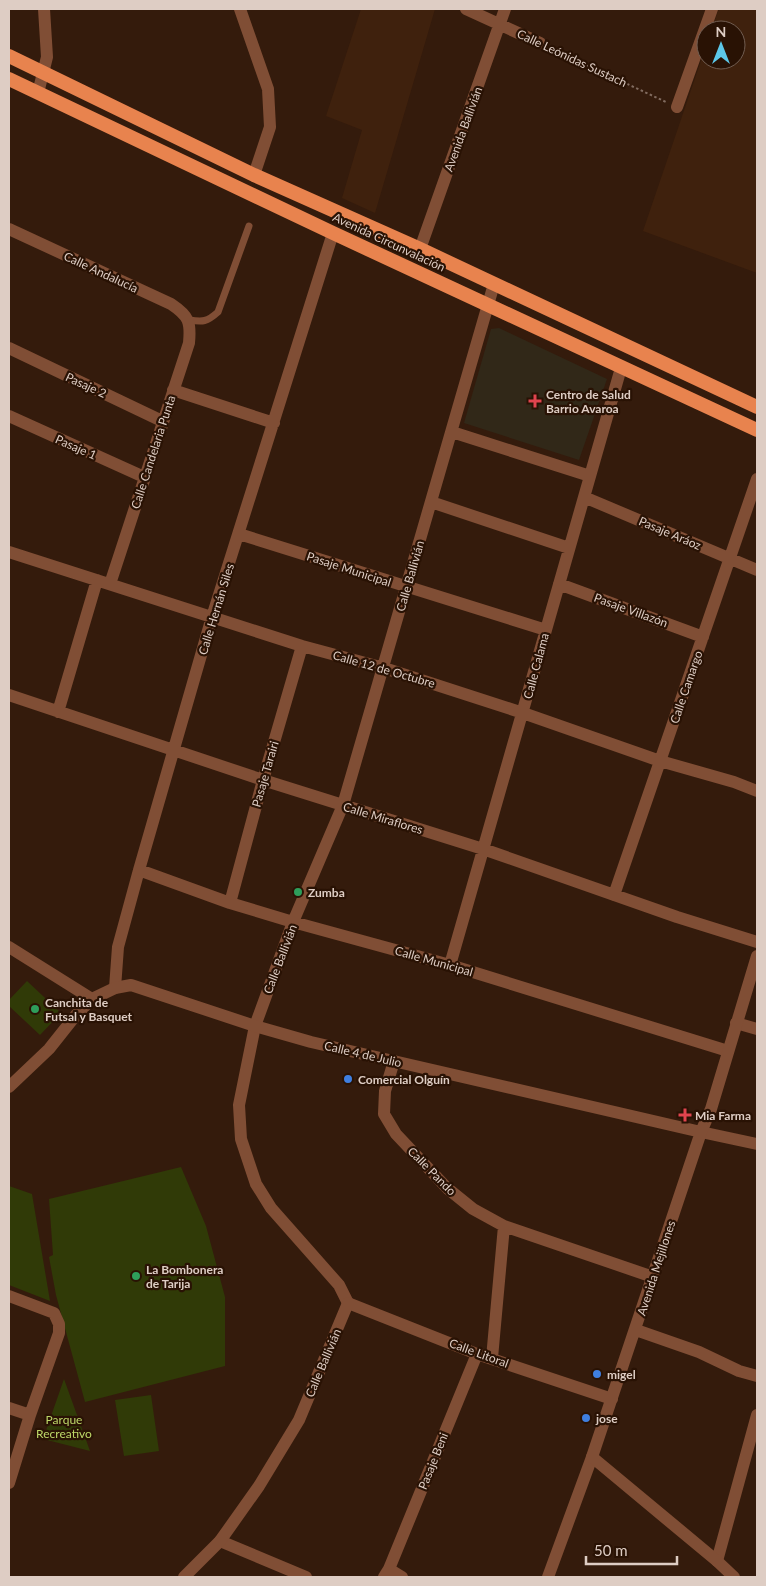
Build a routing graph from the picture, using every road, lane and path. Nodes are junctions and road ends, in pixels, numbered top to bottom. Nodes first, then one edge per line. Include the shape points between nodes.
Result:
1 (44, 9) edge
2 (228, 9) edge
3 (466, 9) edge
4 (505, 9) edge
5 (712, 9) edge
6 (242, 12) edge
7 (500, 24) junction
8 (540, 43) joint
9 (9, 56) edge
10 (43, 73) junction
11 (9, 79) edge
12 (38, 92) junction
13 (677, 107) joint
14 (254, 175) junction
15 (249, 226) dead end
16 (9, 229) edge
17 (333, 233) junction
18 (420, 249) junction
19 (494, 284) junction
20 (488, 305) junction
21 (188, 320) junction
22 (9, 348) edge
23 (621, 368) junction
24 (173, 390) junction
25 (757, 407) edge
26 (9, 416) edge
27 (162, 421) junction
28 (274, 423) junction
29 (757, 430) edge
30 (452, 432) junction
31 (590, 476) junction
32 (144, 477) junction
33 (757, 479) edge
34 (584, 497) junction
35 (432, 502) junction
36 (239, 534) junction
37 (569, 548) junction
38 (9, 552) edge
39 (730, 559) junction
40 (757, 570) edge
41 (97, 580) junction
42 (110, 584) junction
43 (559, 584) junction
44 (407, 588) junction
45 (212, 617) junction
46 (546, 630) junction
47 (703, 637) junction
48 (302, 646) junction
49 (384, 668) junction
50 (9, 695) edge
51 (58, 712) junction
52 (523, 712) junction
53 (175, 750) junction
54 (660, 761) junction
55 (263, 780) junction
56 (757, 791) edge
57 (343, 805) junction
58 (483, 849) junction
59 (139, 870) junction
60 (614, 895) junction
61 (230, 903) junction
62 (293, 922) junction
63 (757, 942) edge
64 (9, 947) edge
65 (757, 956) edge
66 (450, 965) junction
67 (115, 988) junction
68 (92, 1000) junction
69 (736, 1024) junction
70 (255, 1026) junction
71 (757, 1029) edge
72 (728, 1051) junction
73 (394, 1061) junction
74 (9, 1087) edge
75 (702, 1132) junction
76 (757, 1144) edge
77 (504, 1226) junction
78 (653, 1277) junction
79 (9, 1296) edge
80 (348, 1303) junction
81 (636, 1330) junction
82 (477, 1354) junction
83 (492, 1358) junction
84 (757, 1376) edge
85 (612, 1399) junction
86 (9, 1408) edge
87 (30, 1415) junction
88 (757, 1416) edge
89 (592, 1456) junction
90 (9, 1483) edge
91 (220, 1541) junction
92 (717, 1560) junction
93 (387, 1573) edge
94 (184, 1577) edge
95 (306, 1577) edge
96 (402, 1577) edge
97 (548, 1577) edge
98 (734, 1577) edge

1 - 10 street via 47,56
2 - 6 street
3 - 7 street, Calle Leónidas Sustach
4 - 7 street, Avenida Ballivián
5 - 13 street
6 - 14 street via 268,89 270,127
7 - 8 street, Calle Leónidas Sustach
7 - 18 street, Avenida Ballivián
8 - 13 path, Calle Leónidas Sustach
9 - 10 highway, Avenida Circunvalación
10 - 12 street
10 - 14 highway, Avenida Circunvalación
11 - 12 highway, Avenida Circunvalación
12 - 17 highway, Avenida Circunvalación
14 - 18 highway, Avenida Circunvalación
15 - 21 lane via 218,312 204,322
16 - 21 street, Calle Andalucía via 171,304
17 - 20 highway, Avenida Circunvalación
17 - 28 street, Calle Hernán Siles
18 - 19 highway, Avenida Circunvalación
19 - 20 street, Calle Ballivián
19 - 25 highway, Avenida Circunvalación
20 - 23 highway, Avenida Circunvalación
20 - 30 street, Calle Ballivián
21 - 24 street, Calle Candelaria Punta via 189,343
22 - 27 street, Pasaje 2
23 - 29 highway, Avenida Circunvalación
23 - 31 street, Calle Calama
24 - 27 street, Calle Candelaria Punta
24 - 28 street
26 - 32 street, Pasaje 1
27 - 32 street, Calle Candelaria Punta
28 - 36 street, Calle Hernán Siles
30 - 31 street
30 - 35 street, Calle Ballivián
31 - 34 street, Calle Calama
32 - 42 street, Calle Candelaria Punta
33 - 39 street, Calle Camargo
34 - 37 street, Calle Calama
34 - 39 street, Pasaje Aráoz
35 - 37 street
35 - 44 street, Calle Ballivián
36 - 44 street, Pasaje Municipal
36 - 45 street, Calle Hernán Siles
37 - 43 street, Calle Calama
38 - 41 street, Calle 12 de Octubre
39 - 40 street, Pasaje Aráoz
39 - 47 street, Calle Camargo
41 - 42 street, Calle 12 de Octubre
41 - 51 street
42 - 45 street, Calle 12 de Octubre
43 - 46 street, Calle Calama
43 - 47 street, Pasaje Villazón
44 - 46 street, Pasaje Municipal
44 - 49 street, Calle Ballivián
45 - 48 street, Calle 12 de Octubre
45 - 53 street, Calle Hernán Siles
46 - 52 street, Calle Calama
47 - 54 street, Calle Camargo
48 - 49 street, Calle 12 de Octubre
48 - 55 street, Pasaje Tarairi
49 - 52 street, Calle 12 de Octubre
49 - 57 street, Calle Ballivián
50 - 51 street, Calle Miraflores
51 - 53 street, Calle Miraflores
52 - 54 street, Calle 12 de Octubre
52 - 58 street, Calle Calama
53 - 55 street, Calle Miraflores
53 - 59 street, Calle Hernán Siles
54 - 56 street, Calle 12 de Octubre
54 - 60 street, Calle Camargo
55 - 57 street, Calle Miraflores
55 - 61 street, Pasaje Tarairi
57 - 58 street, Calle Miraflores
57 - 62 street, Calle Ballivián
58 - 60 street, Calle Miraflores
58 - 66 street, Calle Calama
59 - 61 street, Calle Municipal
59 - 67 street, Calle Hernán Siles via 118,947
60 - 63 street, Calle Miraflores
61 - 62 street, Calle Municipal
62 - 66 street, Calle Municipal
62 - 70 street, Calle Ballivián
64 - 68 street
65 - 69 street, Avenida Mejillones
66 - 72 street, Calle Municipal
67 - 68 street, Calle 4 de Julio
67 - 70 street, Calle 4 de Julio via 130,985
68 - 74 street, Calle 4 de Julio via 49,1049
69 - 71 street
69 - 72 street, Avenida Mejillones
70 - 73 street, Calle 4 de Julio
70 - 80 street, Calle Ballivián via 239,1105 241,1138 253,1176 271,1208 339,1285
72 - 75 street, Avenida Mejillones
73 - 75 street, Calle 4 de Julio
73 - 77 street, Calle Pando via 385,1091 384,1114 396,1134 447,1188 473,1209
75 - 76 street, Calle 4 de Julio
75 - 78 street, Avenida Mejillones
77 - 78 street, Calle Pando
77 - 83 street
78 - 81 street, Avenida Mejillones
79 - 87 street via 54,1313 59,1324 59,1333
80 - 82 street, Calle Litoral
80 - 91 street, Calle Ballivián via 299,1420 259,1486
81 - 84 street
81 - 85 street, Avenida Mejillones
82 - 83 street, Calle Litoral
82 - 93 street, Pasaje Beni
83 - 85 street, Calle Litoral
85 - 89 street, Avenida Mejillones
86 - 87 street
87 - 90 street
88 - 92 street
89 - 92 street
89 - 97 street, Avenida Mejillones
91 - 94 street, Calle Ballivián
91 - 95 street
92 - 98 street
93 - 96 street

